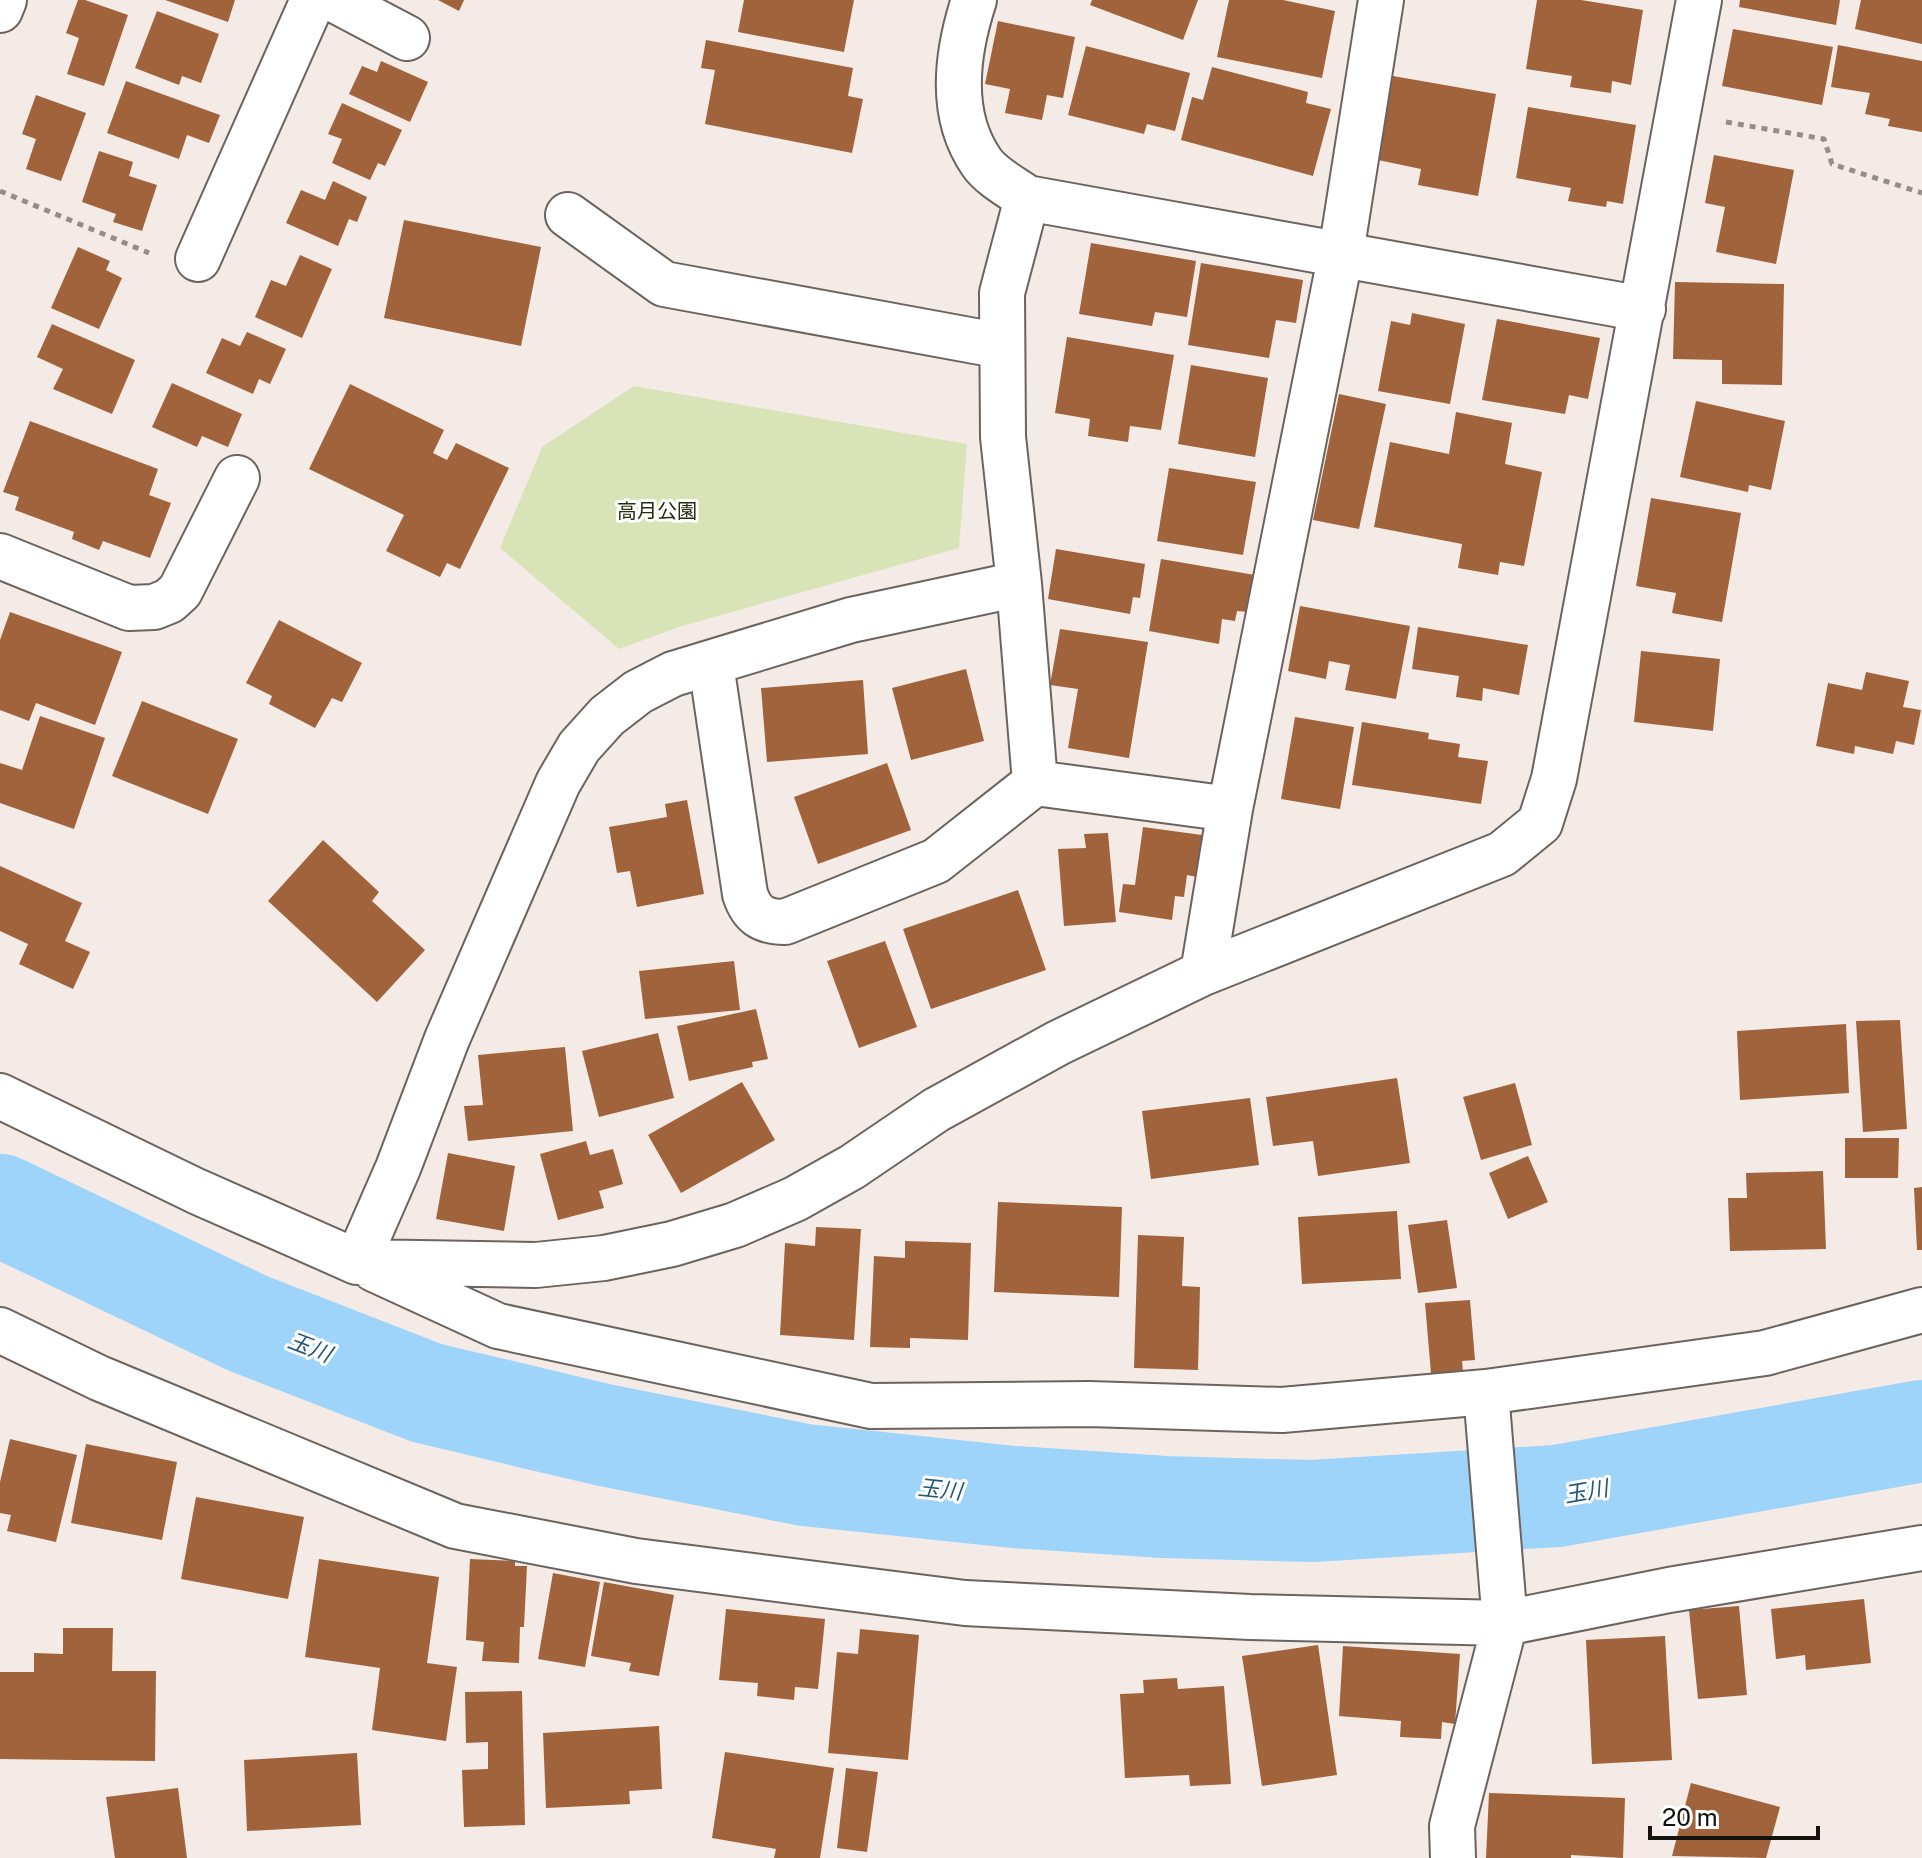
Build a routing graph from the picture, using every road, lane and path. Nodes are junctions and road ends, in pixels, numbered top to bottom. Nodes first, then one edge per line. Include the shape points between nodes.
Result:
1 (4, 0) edge
2 (313, 0) edge
3 (335, 0) edge
4 (974, 0) edge
5 (1381, 0) edge
6 (1699, 0) edge
7 (0, 10) edge
8 (407, 38) dead end
9 (1678, 114) junction
10 (0, 191) edge
11 (1922, 193) edge
12 (1027, 198) junction
13 (568, 215) dead end
14 (1341, 253) junction
15 (198, 259) joint
16 (1643, 309) junction
17 (1002, 346) junction
18 (237, 478) dead end
19 (0, 556) edge
20 (1019, 584) junction
21 (711, 664) junction
22 (1035, 783) junction
23 (1230, 809) junction
24 (1203, 973) junction
25 (0, 1096) edge
26 (357, 1262) junction
27 (1922, 1310) edge
28 (0, 1330) edge
29 (1486, 1392) junction
30 (1922, 1548) edge
31 (1505, 1623) junction
32 (1453, 1858) edge

1 - 7 street
2 - 15 street
3 - 8 street
4 - 12 street via 959,58 963,119 983,165
5 - 14 street
6 - 9 street
9 - 11 path via 1824,139 1832,164
9 - 16 street
10 - 15 path via 142,253
12 - 14 street
12 - 17 street via 1002,293
13 - 17 street via 664,284
14 - 16 street
14 - 23 street
16 - 24 street via 1554,779 1540,823 1502,854
17 - 20 street via 1003,437
18 - 19 street via 180,591 154,607 129,608
20 - 21 street via 851,620
20 - 22 street
21 - 22 street via 745,894 758,917 771,922 785,922 936,861
21 - 26 street via 673,674 638,692 579,747 558,783 447,1039
22 - 23 street
23 - 24 street
24 - 26 street via 1058,1043 936,1110 852,1167 735,1225 645,1250 536,1265
25 - 26 street
26 - 29 street via 498,1326 871,1406 1089,1404 1282,1410
27 - 29 street via 1765,1353
28 - 31 street via 99,1378 455,1526 621,1558 965,1603
29 - 31 street
30 - 31 street
31 - 32 street via 1452,1826

